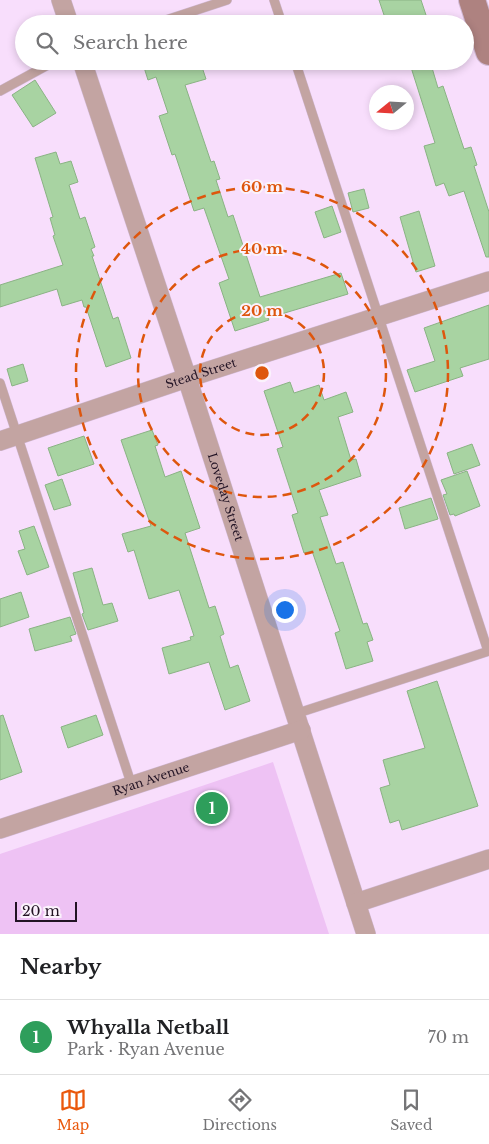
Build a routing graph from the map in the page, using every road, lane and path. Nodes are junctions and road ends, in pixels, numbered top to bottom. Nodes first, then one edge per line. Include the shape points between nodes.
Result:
1 (61, 0) edge
2 (227, 0) edge
3 (274, 0) edge
4 (472, 0) edge
5 (66, 15) edge
6 (181, 15) edge
7 (279, 15) edge
8 (489, 52) edge
9 (38, 70) edge
10 (85, 70) edge
11 (298, 70) edge
12 (0, 91) edge
13 (489, 280) edge
14 (378, 316) junction
15 (187, 378) junction
16 (0, 383) edge
17 (9, 438) edge
18 (488, 651) edge
19 (298, 722) junction
20 (132, 786) junction
21 (0, 829) edge
22 (489, 859) edge
23 (356, 903) junction
24 (366, 934) edge

1 - 5 street
2 - 6 lane
3 - 7 lane
4 - 8 main road
9 - 12 lane
10 - 15 street, Loveday Street
11 - 14 lane
13 - 14 street, Stead Street
14 - 15 street, Stead Street
14 - 18 lane
15 - 17 street, Stead Street
15 - 19 street, Loveday Street
16 - 17 lane
17 - 20 lane
18 - 19 lane
19 - 20 street, Ryan Avenue
19 - 23 street, Loveday Street
20 - 21 street, Ryan Avenue
22 - 23 street
23 - 24 street, Loveday Street

